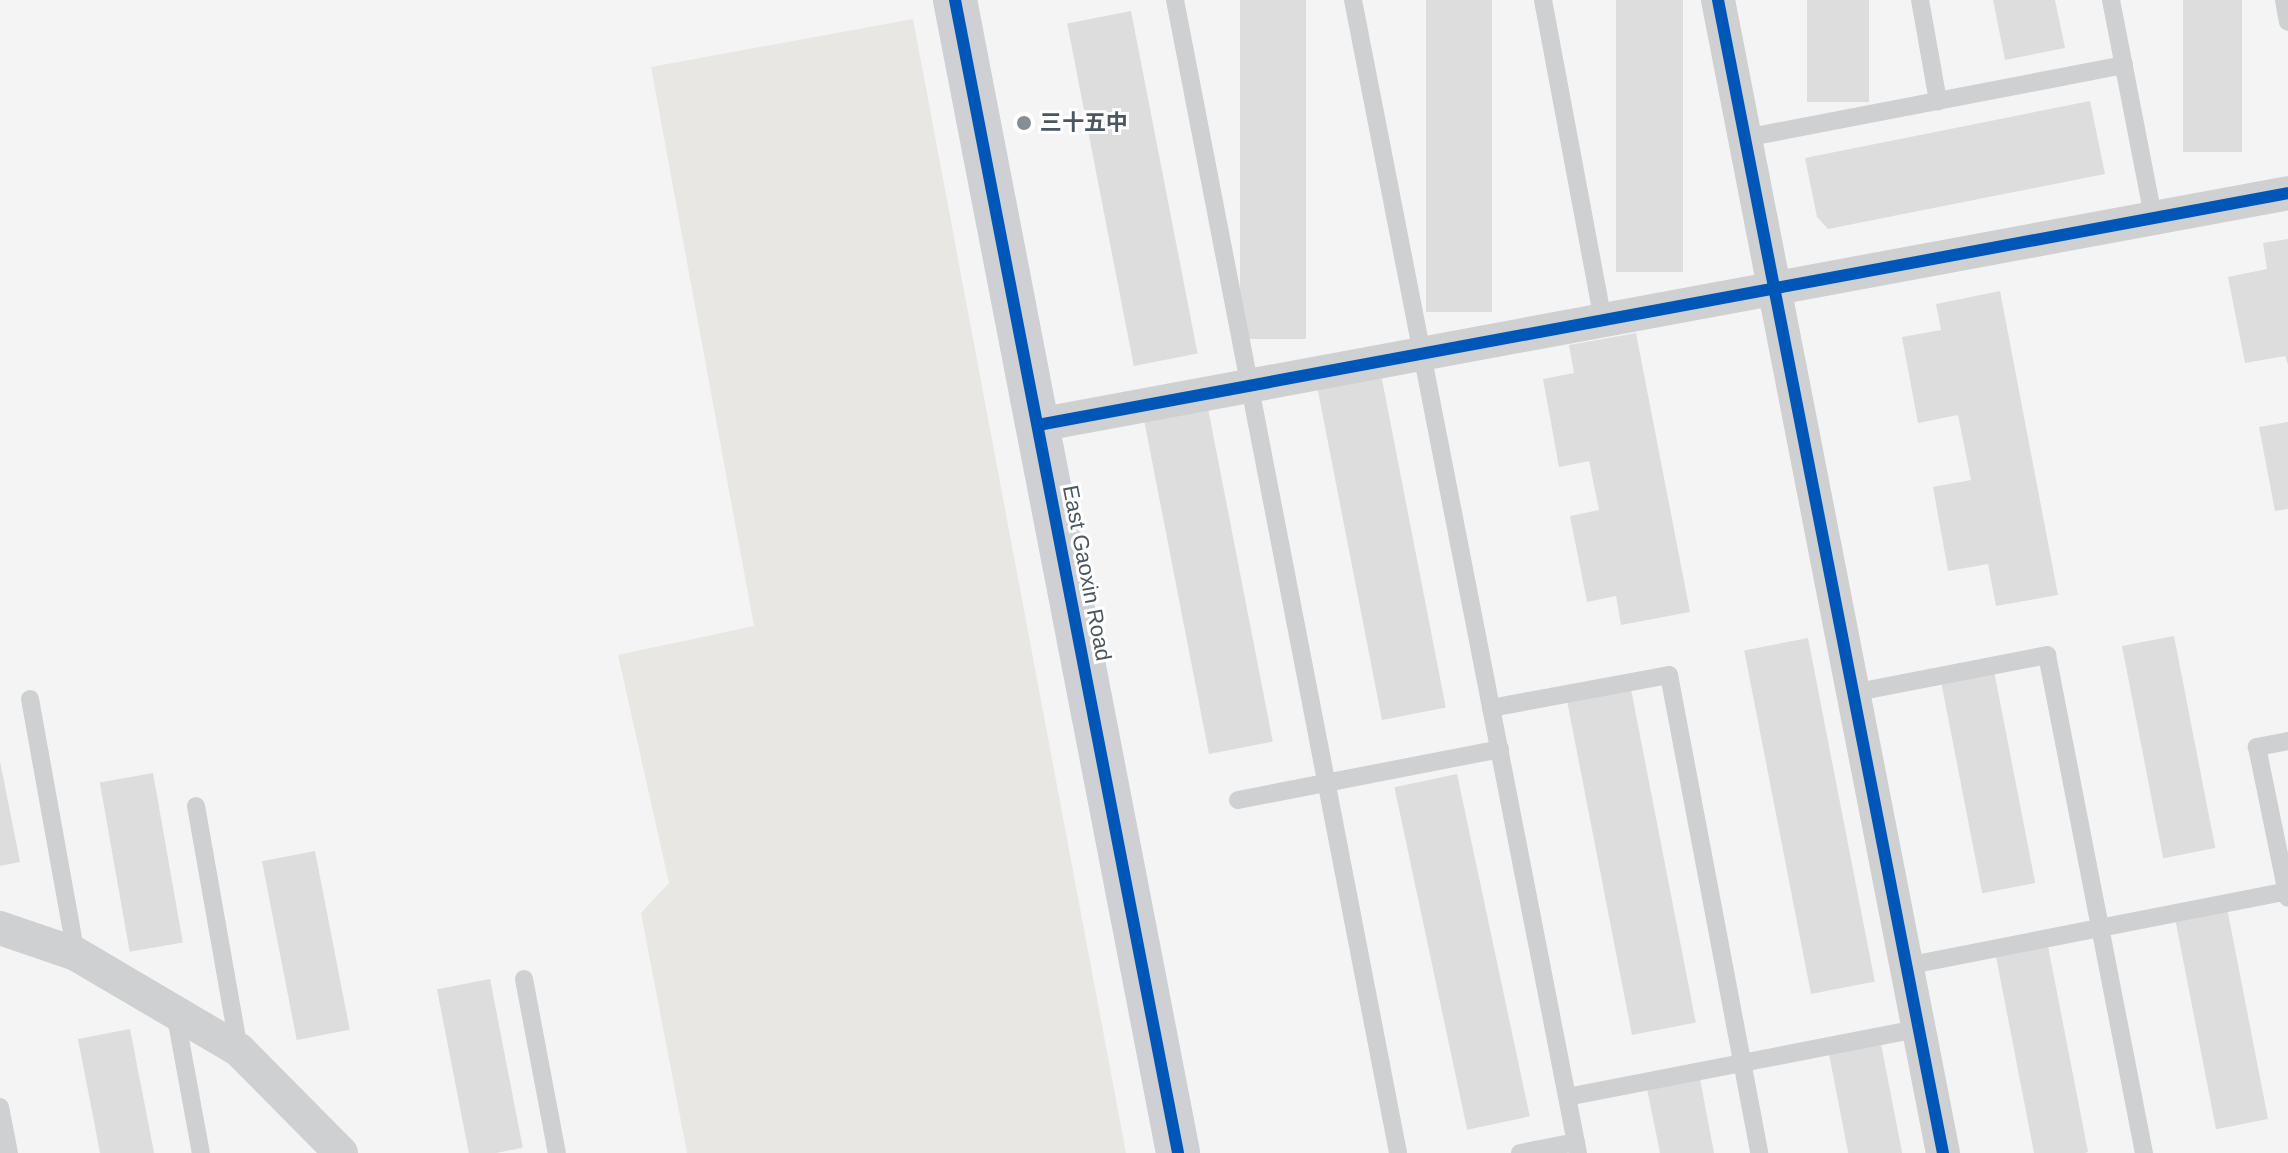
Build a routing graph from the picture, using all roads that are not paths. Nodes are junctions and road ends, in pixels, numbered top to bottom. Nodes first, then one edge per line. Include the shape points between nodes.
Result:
1 (955, 0) edge
2 (1175, 0) edge
3 (1353, 0) edge
4 (1543, 0) edge
5 (1718, 0) edge
6 (1920, 0) edge
7 (2111, 0) edge
8 (2284, 0) edge
9 (2288, 22) edge
10 (2124, 65) junction
11 (1938, 101) junction
12 (1745, 138) junction
13 (2288, 193) edge
14 (2153, 217) junction
15 (1773, 289) junction
16 (1603, 320) junction
17 (1422, 351) junction
18 (1251, 384) junction
19 (1038, 425) junction
20 (1852, 693) junction
21 (30, 699) dead end
22 (1491, 708) junction
23 (2288, 741) edge
24 (1500, 749) junction
25 (1329, 783) junction
26 (1238, 800) dead end
27 (196, 806) dead end
28 (2287, 894) edge
29 (0, 928) edge
30 (2100, 928) junction
31 (76, 954) junction
32 (1906, 966) junction
33 (524, 979) dead end
34 (175, 1012) junction
35 (1918, 1029) junction
36 (239, 1050) junction
37 (1742, 1063) junction
38 (1567, 1097) junction
39 (0, 1107) edge
40 (1577, 1148) edge
41 (9, 1153) edge
42 (201, 1153) edge
43 (341, 1153) edge
44 (557, 1153) edge
45 (1178, 1153) edge
46 (1398, 1153) edge
47 (1520, 1153) edge
48 (1759, 1153) edge
49 (1943, 1153) edge
50 (2144, 1153) edge

1 - 19 street, East Gaoxin Road
2 - 18 lane
3 - 17 lane
4 - 16 lane
5 - 12 street
6 - 11 lane
7 - 10 lane
8 - 9 lane
10 - 11 lane
10 - 14 lane
11 - 12 lane
12 - 15 street
13 - 14 street
14 - 15 street
15 - 16 street
15 - 20 street
16 - 17 street
17 - 18 street
17 - 22 lane
18 - 19 street
18 - 25 lane
19 - 45 street, East Gaoxin Road
20 - 30 lane via 2047,655
20 - 32 street
21 - 31 lane
22 - 24 lane
22 - 37 lane via 1669,675
23 - 28 lane via 2257,747
24 - 25 lane
24 - 38 lane
25 - 26 lane
25 - 46 lane
27 - 36 lane
28 - 30 lane
29 - 31 street
30 - 32 lane
30 - 50 lane
31 - 34 street
32 - 35 street
33 - 44 lane
34 - 36 street
34 - 42 lane
35 - 37 lane
35 - 49 street
36 - 43 street
37 - 38 lane
37 - 48 lane
38 - 40 lane
39 - 41 lane
40 - 47 lane

